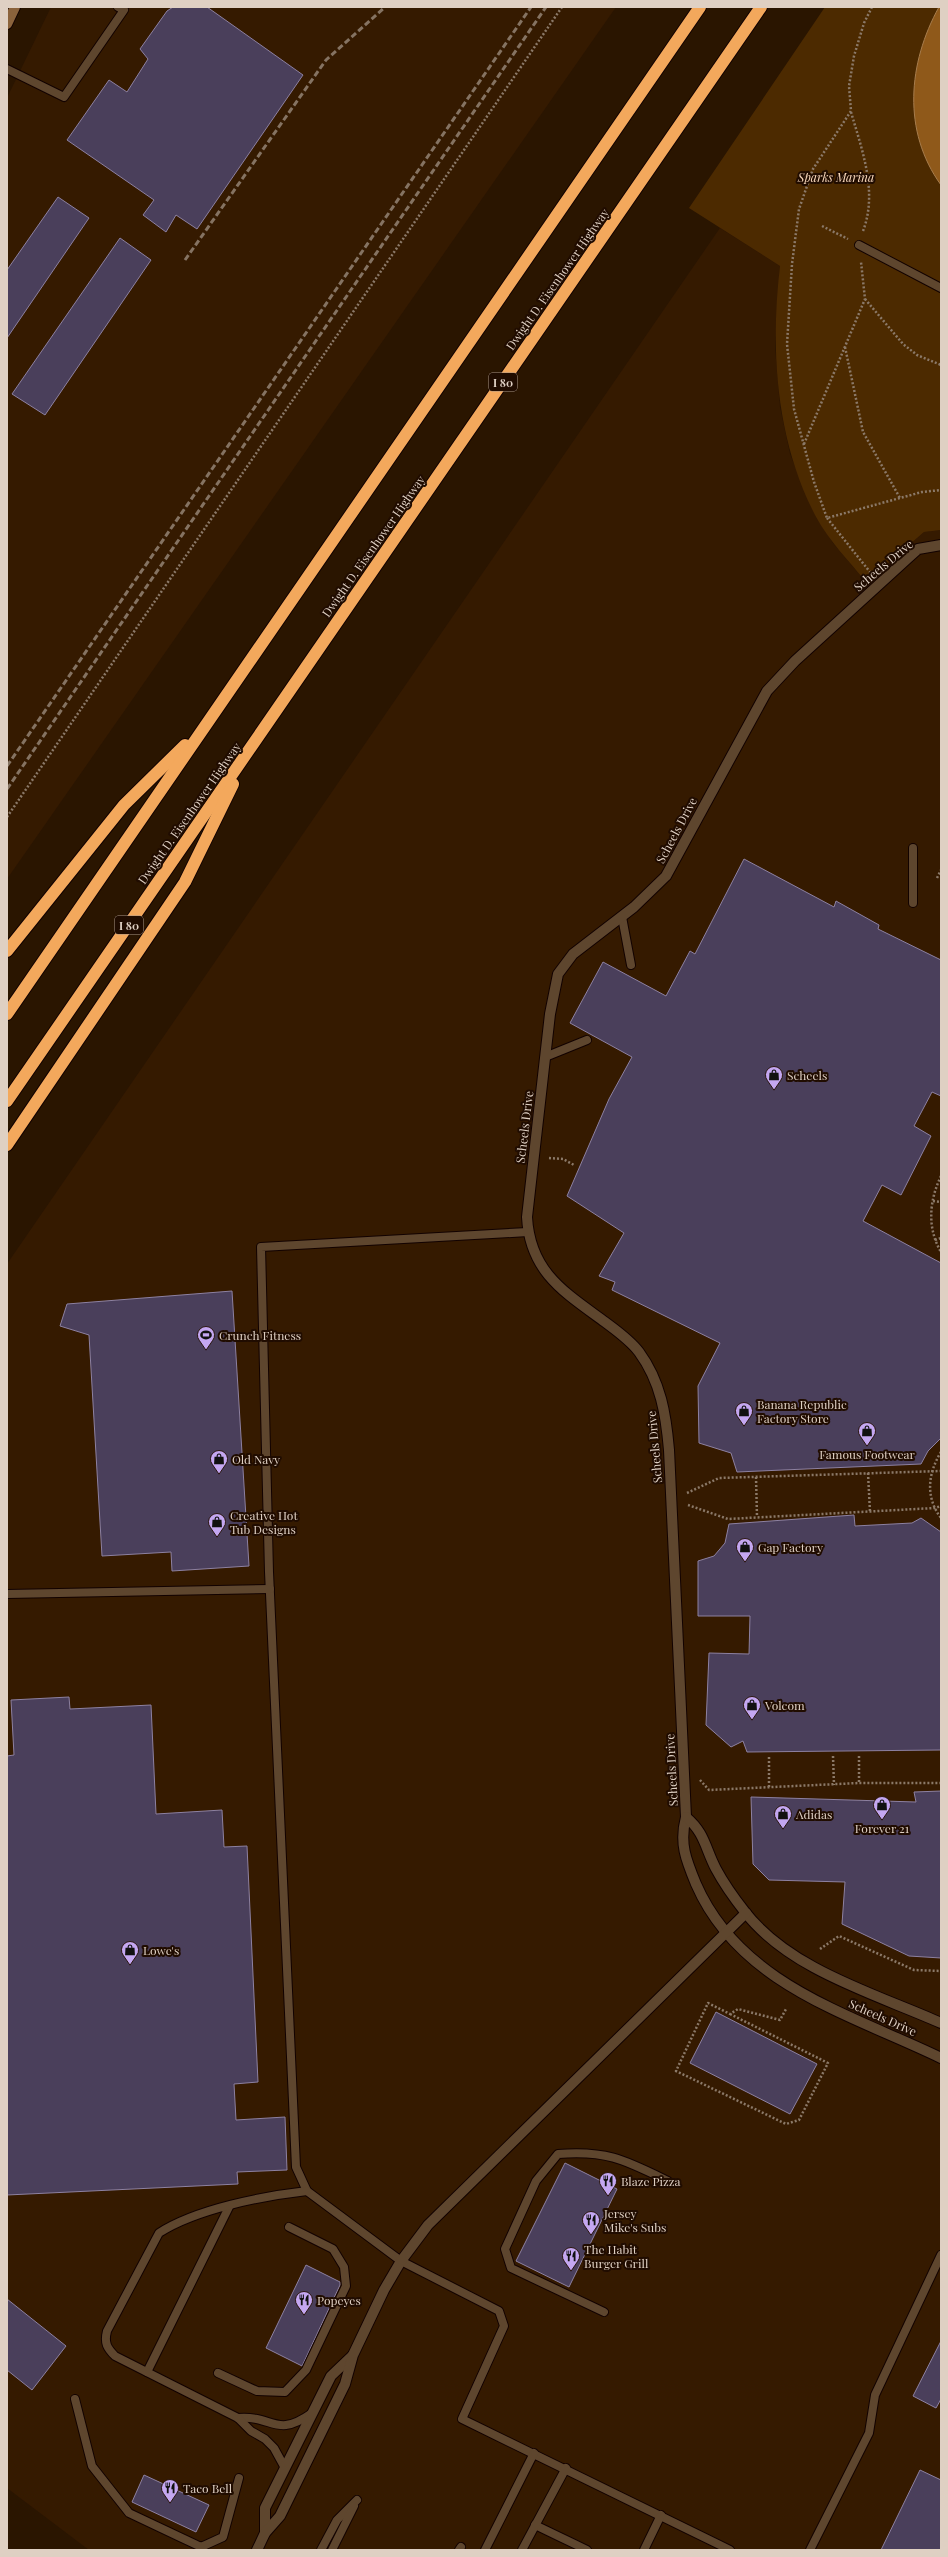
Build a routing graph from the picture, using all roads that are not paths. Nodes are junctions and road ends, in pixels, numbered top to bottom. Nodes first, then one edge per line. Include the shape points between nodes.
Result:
1 (15, 7) edge
2 (118, 7) edge
3 (700, 7) edge
4 (761, 7) edge
5 (7, 24) edge
6 (7, 68) edge
7 (859, 245) road end
8 (941, 288) edge
9 (941, 545) edge
10 (205, 726) junction
11 (250, 749) junction
12 (913, 848) dead end
13 (913, 903) dead end
14 (622, 917) junction
15 (7, 951) edge
16 (631, 965) dead end
17 (7, 1014) edge
18 (587, 1040) dead end
19 (545, 1057) junction
20 (7, 1101) edge
21 (7, 1145) edge
22 (528, 1232) junction
23 (270, 1589) junction
24 (7, 1594) edge
25 (686, 1817) junction
26 (746, 1913) junction
27 (726, 1934) junction
28 (941, 2023) edge
29 (941, 2058) edge
30 (668, 2181) dead end
31 (307, 2191) junction
32 (229, 2207) junction
33 (289, 2227) dead end
34 (941, 2255) edge
35 (401, 2261) junction
36 (604, 2312) dead end
37 (353, 2355) junction
38 (147, 2372) junction
39 (218, 2373) dead end
40 (75, 2399) dead end
41 (313, 2412) junction
42 (238, 2418) junction
43 (534, 2453) junction
44 (285, 2468) junction
45 (566, 2468) junction
46 (239, 2478) dead end
47 (661, 2515) junction
48 (535, 2525) junction
49 (265, 2533) junction
50 (257, 2550) edge
51 (321, 2550) edge
52 (332, 2550) edge
53 (485, 2550) edge
54 (522, 2550) edge
55 (587, 2550) edge
56 (644, 2550) edge
57 (730, 2550) edge
58 (810, 2550) edge

1 - 5 street
2 - 6 lane via 124,10 64,97
3 - 10 highway
4 - 11 highway, Dwight D. Eisenhower Highway / I 80
7 - 8 lane
9 - 14 street, Scheels Drive via 918,549 795,661 767,691 666,876
10 - 15 highway via 124,805
10 - 17 highway
11 - 20 highway, Dwight D. Eisenhower Highway / I 80
11 - 21 highway via 185,882
12 - 13 lane
14 - 16 lane
14 - 19 street, Scheels Drive via 573,954 558,974
18 - 19 lane
19 - 22 street, Scheels Drive via 529,1194
22 - 23 lane via 261,1247
22 - 25 street, Scheels Drive via 531,1245 544,1271 569,1296 628,1340 649,1368 661,1394 669,1450
23 - 24 lane
23 - 31 lane via 296,2167
25 - 26 street, Scheels Drive via 699,1828 716,1868
25 - 27 street, Scheels Drive via 682,1834 689,1867 708,1909
26 - 27 street
26 - 28 street, Scheels Drive via 769,1937 802,1961
27 - 29 street, Scheels Drive via 757,1963 796,1991
27 - 35 street via 428,2225
30 - 36 lane via 625,2160 588,2151 558,2154 536,2181 505,2249 511,2268
31 - 32 lane via 265,2196
31 - 35 lane
32 - 38 lane
32 - 38 lane via 173,2224 159,2234 107,2332 105,2341 108,2349 115,2356
33 - 39 lane via 333,2249 344,2266 346,2286 306,2370 285,2392 257,2391
34 - 58 lane via 875,2395 869,2433
35 - 37 street
35 - 43 lane via 499,2311 504,2326 462,2418
37 - 41 street via 331,2376
37 - 49 street via 345,2384 280,2516
38 - 42 lane
40 - 46 lane via 92,2466 129,2513 201,2547 223,2537
41 - 42 lane via 295,2424 283,2426 250,2417
41 - 44 street
42 - 44 lane via 250,2431 265,2439 274,2448
43 - 45 lane
43 - 53 lane
44 - 49 street via 265,2508
45 - 47 lane
45 - 48 lane
47 - 56 lane
47 - 57 lane
48 - 54 lane
48 - 55 lane
49 - 50 street
51 - 52 lane via 337,2520 357,2500

